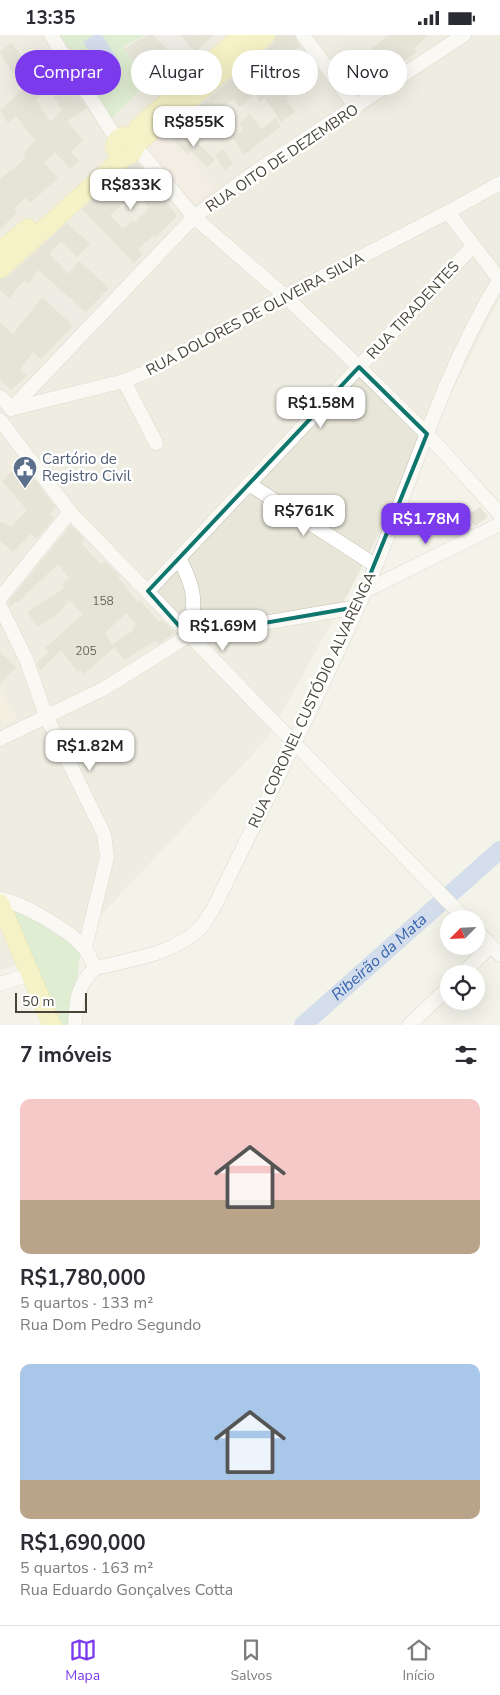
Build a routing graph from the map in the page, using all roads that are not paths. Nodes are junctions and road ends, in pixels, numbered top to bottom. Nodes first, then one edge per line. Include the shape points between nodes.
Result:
1 (51, 35) edge
2 (242, 35) edge
3 (266, 35) edge
4 (303, 35) edge
5 (464, 35) edge
6 (356, 107) junction
7 (125, 146) junction
8 (500, 183) edge
9 (448, 212) junction
10 (194, 217) junction
11 (472, 247) junction
12 (0, 251) edge
13 (0, 269) edge
14 (500, 280) edge
15 (285, 296) junction
16 (359, 367) junction
17 (124, 381) junction
18 (0, 397) edge
19 (12, 408) junction
20 (0, 418) edge
21 (427, 434) junction
22 (156, 443) dead end
23 (249, 484) junction
24 (70, 512) junction
25 (500, 514) edge
26 (500, 524) edge
27 (180, 558) junction
28 (375, 565) junction
29 (148, 591) junction
30 (365, 591) junction
31 (0, 598) edge
32 (0, 606) edge
33 (357, 607) junction
34 (188, 636) junction
35 (46, 716) junction
36 (0, 739) edge
37 (293, 744) junction
38 (0, 899) edge
39 (0, 903) edge
40 (457, 910) edge
41 (485, 940) edge
42 (85, 948) junction
43 (495, 950) edge
44 (474, 965) edge
45 (95, 969) junction
46 (30, 974) junction
47 (0, 984) edge
48 (440, 996) edge
49 (52, 1025) edge
50 (75, 1025) edge
51 (409, 1025) edge

1 - 7 street
2 - 7 main road
3 - 7 main road
4 - 6 street
5 - 6 street, RUA OITO DE DEZEMBRO
6 - 10 street, RUA OITO DE DEZEMBRO via 248,176
7 - 10 street via 143,155
7 - 12 main road
7 - 13 main road
8 - 9 street, RUA DOLORES DE OLIVEIRA SILVA
9 - 11 street
9 - 15 street, RUA DOLORES DE OLIVEIRA SILVA
10 - 15 street
10 - 19 street, RUA OITO DE DEZEMBRO
11 - 14 street
11 - 16 street, RUA TIRADENTES
14 - 21 street, RUA CORONEL CUSTÓDIO ALVARENGA via 480,313
15 - 16 street
15 - 17 street, RUA DOLORES DE OLIVEIRA SILVA via 149,371
16 - 21 street
16 - 23 street, RUA TIRADENTES
17 - 19 street, RUA DOLORES DE OLIVEIRA SILVA
17 - 22 street
18 - 19 street
19 - 20 street, RUA DOLORES DE OLIVEIRA SILVA
20 - 24 street
21 - 25 street
21 - 28 street, RUA CORONEL CUSTÓDIO ALVARENGA
23 - 27 street, RUA TIRADENTES
23 - 28 street
24 - 29 street
24 - 31 street
26 - 30 street
27 - 29 street, RUA TIRADENTES
27 - 34 street via 194,597
28 - 30 street, RUA CORONEL CUSTÓDIO ALVARENGA
29 - 34 street
30 - 33 street, RUA CORONEL CUSTÓDIO ALVARENGA
32 - 35 street via 26,659
33 - 34 street
33 - 37 street, RUA CORONEL CUSTÓDIO ALVARENGA
34 - 35 street via 105,688
34 - 37 street
35 - 36 street
35 - 42 street via 92,808 106,845 107,857
37 - 40 street
37 - 45 street, RUA CORONEL CUSTÓDIO ALVARENGA via 213,909 200,927 164,951
38 - 42 street via 72,935
39 - 46 main road
41 - 43 street
42 - 45 street
43 - 44 street
45 - 50 street via 78,993
46 - 47 street
46 - 49 main road
48 - 51 street

